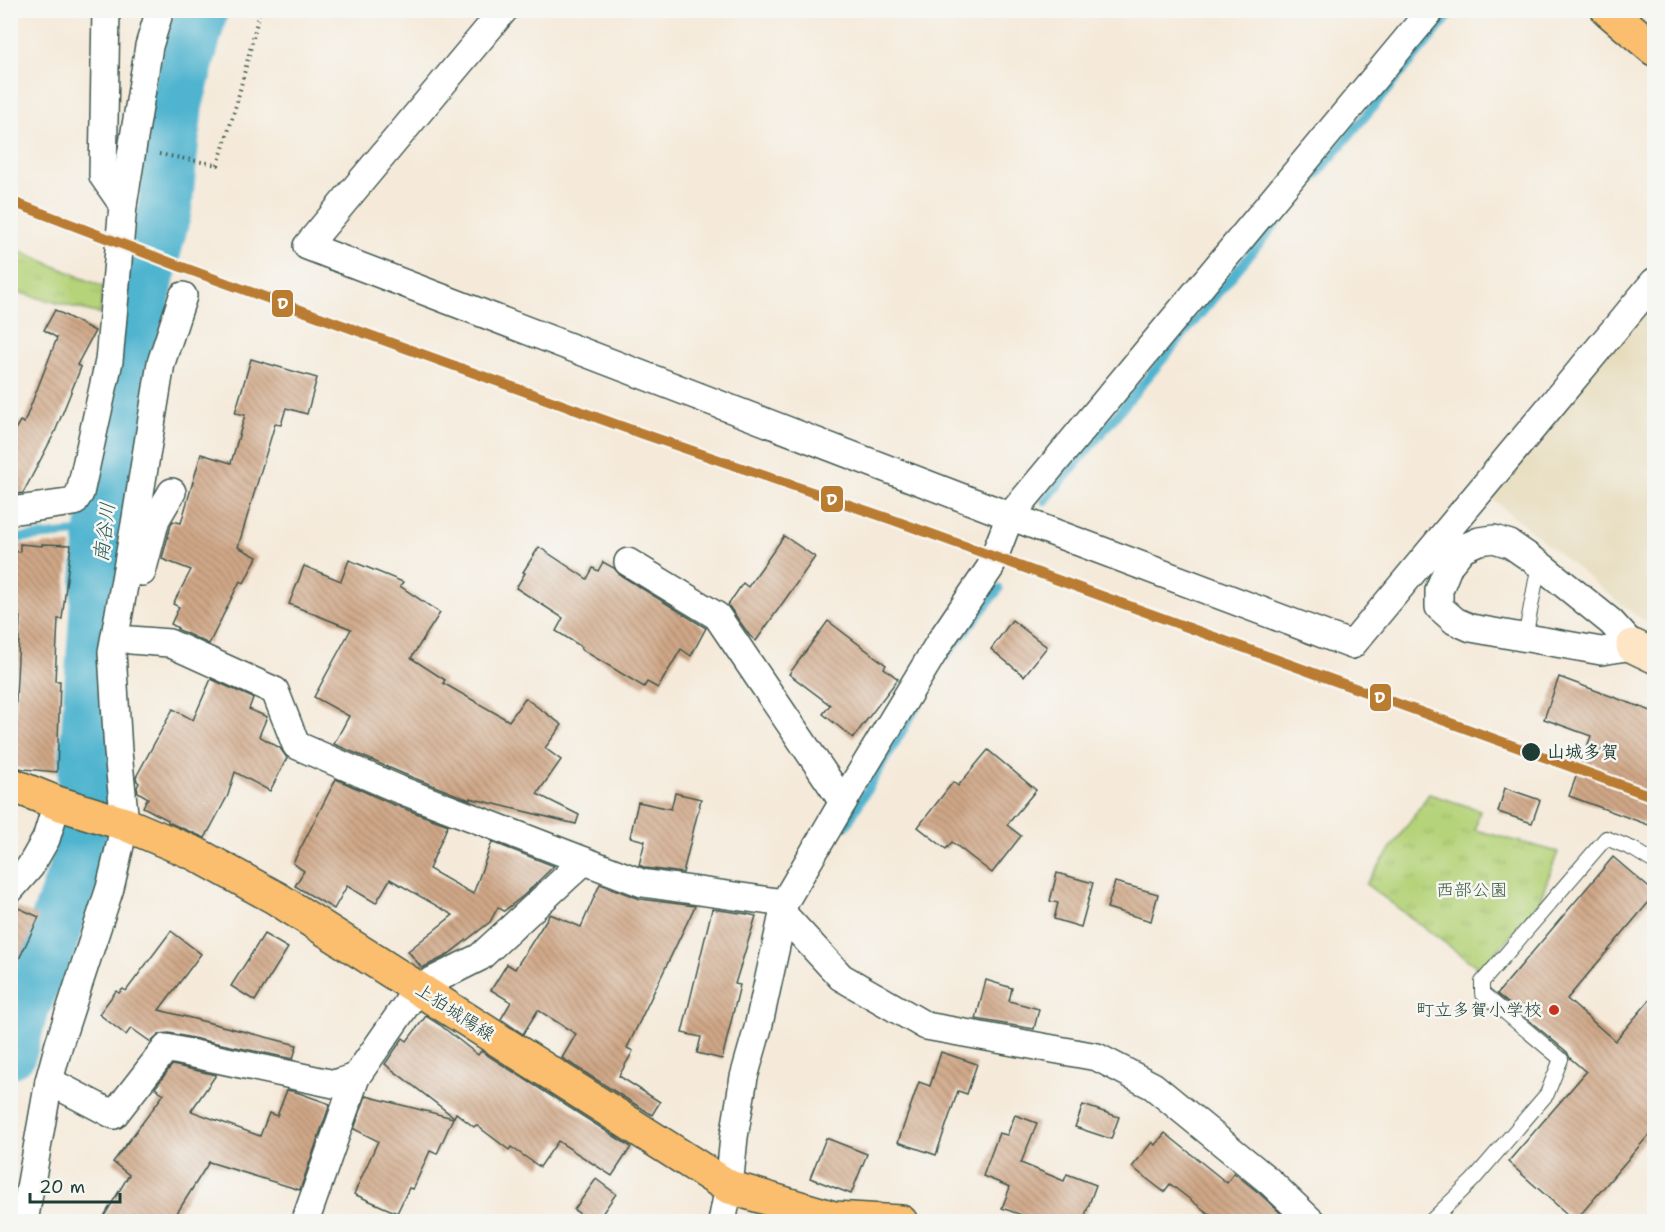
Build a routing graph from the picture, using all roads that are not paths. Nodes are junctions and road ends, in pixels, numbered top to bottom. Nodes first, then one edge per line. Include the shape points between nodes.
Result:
1 (106, 10) edge
2 (159, 10) edge
3 (504, 10) edge
4 (1431, 10) edge
5 (1608, 10) edge
6 (1654, 49) edge
7 (123, 205) junction
8 (1654, 282) edge
9 (183, 296) dead end
10 (172, 492) dead end
11 (10, 511) edge
12 (1010, 516) junction
13 (628, 562) dead end
14 (1539, 564) junction
15 (1526, 638) junction
16 (131, 640) junction
17 (1644, 651) edge
18 (121, 779) junction
19 (10, 783) edge
20 (843, 801) junction
21 (62, 804) junction
22 (121, 823) junction
23 (584, 861) junction
24 (1654, 862) edge
25 (10, 890) edge
26 (784, 909) junction
27 (418, 988) junction
28 (356, 1077) junction
29 (49, 1081) junction
30 (729, 1188) junction
31 (24, 1221) edge
32 (304, 1221) edge
33 (722, 1221) edge
34 (901, 1221) edge
35 (1312, 1221) edge
36 (1430, 1221) edge

1 - 7 street via 103,176
2 - 7 street via 149,46
3 - 12 street via 307,246
4 - 12 street
5 - 6 main road
7 - 11 street via 109,361 80,492 74,502
8 - 12 street via 1352,645
9 - 18 street via 161,363 111,652
10 - 16 street via 156,519 136,597
12 - 20 street via 990,568 941,640
13 - 20 street via 717,616
14 - 15 lane
14 - 15 street via 1510,544 1494,539 1479,541 1463,548 1449,565 1439,590 1439,607 1455,621 1471,628
14 - 17 street
15 - 17 street via 1601,651
16 - 18 street via 129,741
16 - 23 street via 170,643 275,691 296,745
18 - 22 street
19 - 21 main road, 上狛城陽線
20 - 26 street
21 - 22 main road, 上狛城陽線
21 - 25 street via 30,867
22 - 27 main road, 上狛城陽線 via 196,854 266,892
22 - 29 street via 110,888
23 - 26 street via 642,883
23 - 27 street via 480,957
24 - 36 lane via 1606,838 1482,982 1482,993 1561,1059 1547,1094 1473,1180
26 - 30 street via 744,1077
26 - 35 street via 841,977 926,1026 1097,1057 1153,1086
27 - 28 street
27 - 30 main road, 上狛城陽線
28 - 29 street via 334,1084 166,1048 114,1115
28 - 32 street
29 - 31 street
30 - 33 street
30 - 34 main road, 上狛城陽線 via 834,1218

